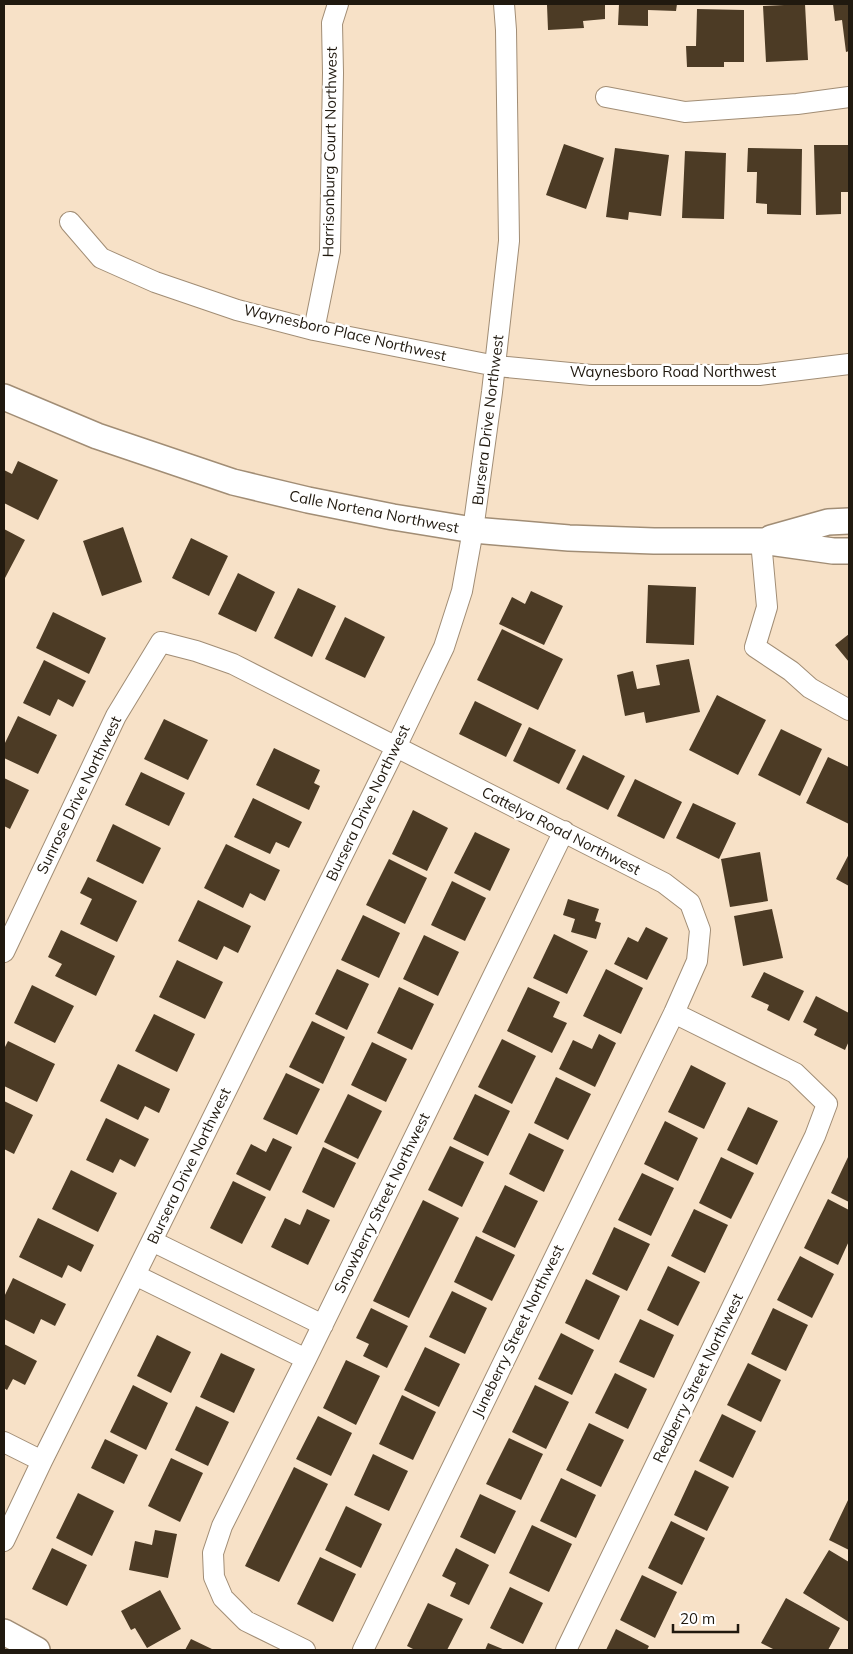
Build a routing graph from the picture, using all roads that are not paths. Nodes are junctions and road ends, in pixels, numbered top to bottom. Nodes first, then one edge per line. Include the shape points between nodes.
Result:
1 (338, 4) edge
2 (504, 4) edge
3 (606, 97) dead end
4 (849, 97) edge
5 (70, 222) dead end
6 (314, 330) junction
7 (849, 364) edge
8 (496, 366) junction
9 (4, 397) edge
10 (849, 521) edge
11 (473, 530) junction
12 (761, 541) junction
13 (849, 551) edge
14 (161, 642) joint
15 (849, 710) edge
16 (396, 746) junction
17 (564, 832) junction
18 (4, 952) edge
19 (674, 1012) junction
20 (152, 1241) junction
21 (135, 1276) junction
22 (323, 1325) junction
23 (306, 1359) junction
24 (4, 1442) edge
25 (42, 1461) junction
26 (4, 1541) edge
27 (4, 1632) edge
28 (37, 1650) edge
29 (305, 1650) edge
30 (363, 1650) edge
31 (566, 1650) edge

1 - 6 street, Harrisonburg Court Northwest via 332,23 330,251
2 - 8 street, Bursera Drive Northwest via 509,241
3 - 4 street via 684,112
5 - 6 street, Waynesboro Place Northwest via 101,258 155,282 237,310
6 - 8 street, Waynesboro Place Northwest
7 - 8 street, Waynesboro Road Northwest via 758,375 591,375
8 - 11 street, Bursera Drive Northwest
9 - 11 street, Calle Nortena Northwest via 97,436 233,482 393,517
10 - 12 street, Calle Nortena Northwest via 828,522
11 - 12 street, Calle Nortena Northwest via 569,538
11 - 16 street, Bursera Drive Northwest via 462,591 444,647
12 - 13 street, Calle Nortena Northwest
12 - 15 street via 767,607 756,647 810,688
14 - 16 street, Cattelya Road Northwest via 233,664
14 - 18 street, Sunrose Drive Northwest via 116,716
16 - 17 street, Cattelya Road Northwest
16 - 20 street, Bursera Drive Northwest
17 - 19 street, Cattelya Road Northwest via 664,883 690,903 700,930 697,962
17 - 22 street, Snowberry Street Northwest
19 - 30 street, Juneberry Street Northwest
19 - 31 street, Redberry Street Northwest via 795,1073 827,1104 815,1136
20 - 21 street, Bursera Drive Northwest
20 - 22 street
21 - 23 street
21 - 25 street, Bursera Drive Northwest
22 - 23 street, Snowberry Street Northwest
23 - 29 street, Snowberry Street Northwest via 222,1526 213,1553 214,1577 223,1598 246,1621
24 - 25 street
25 - 26 street, Bursera Drive Northwest
27 - 28 street

